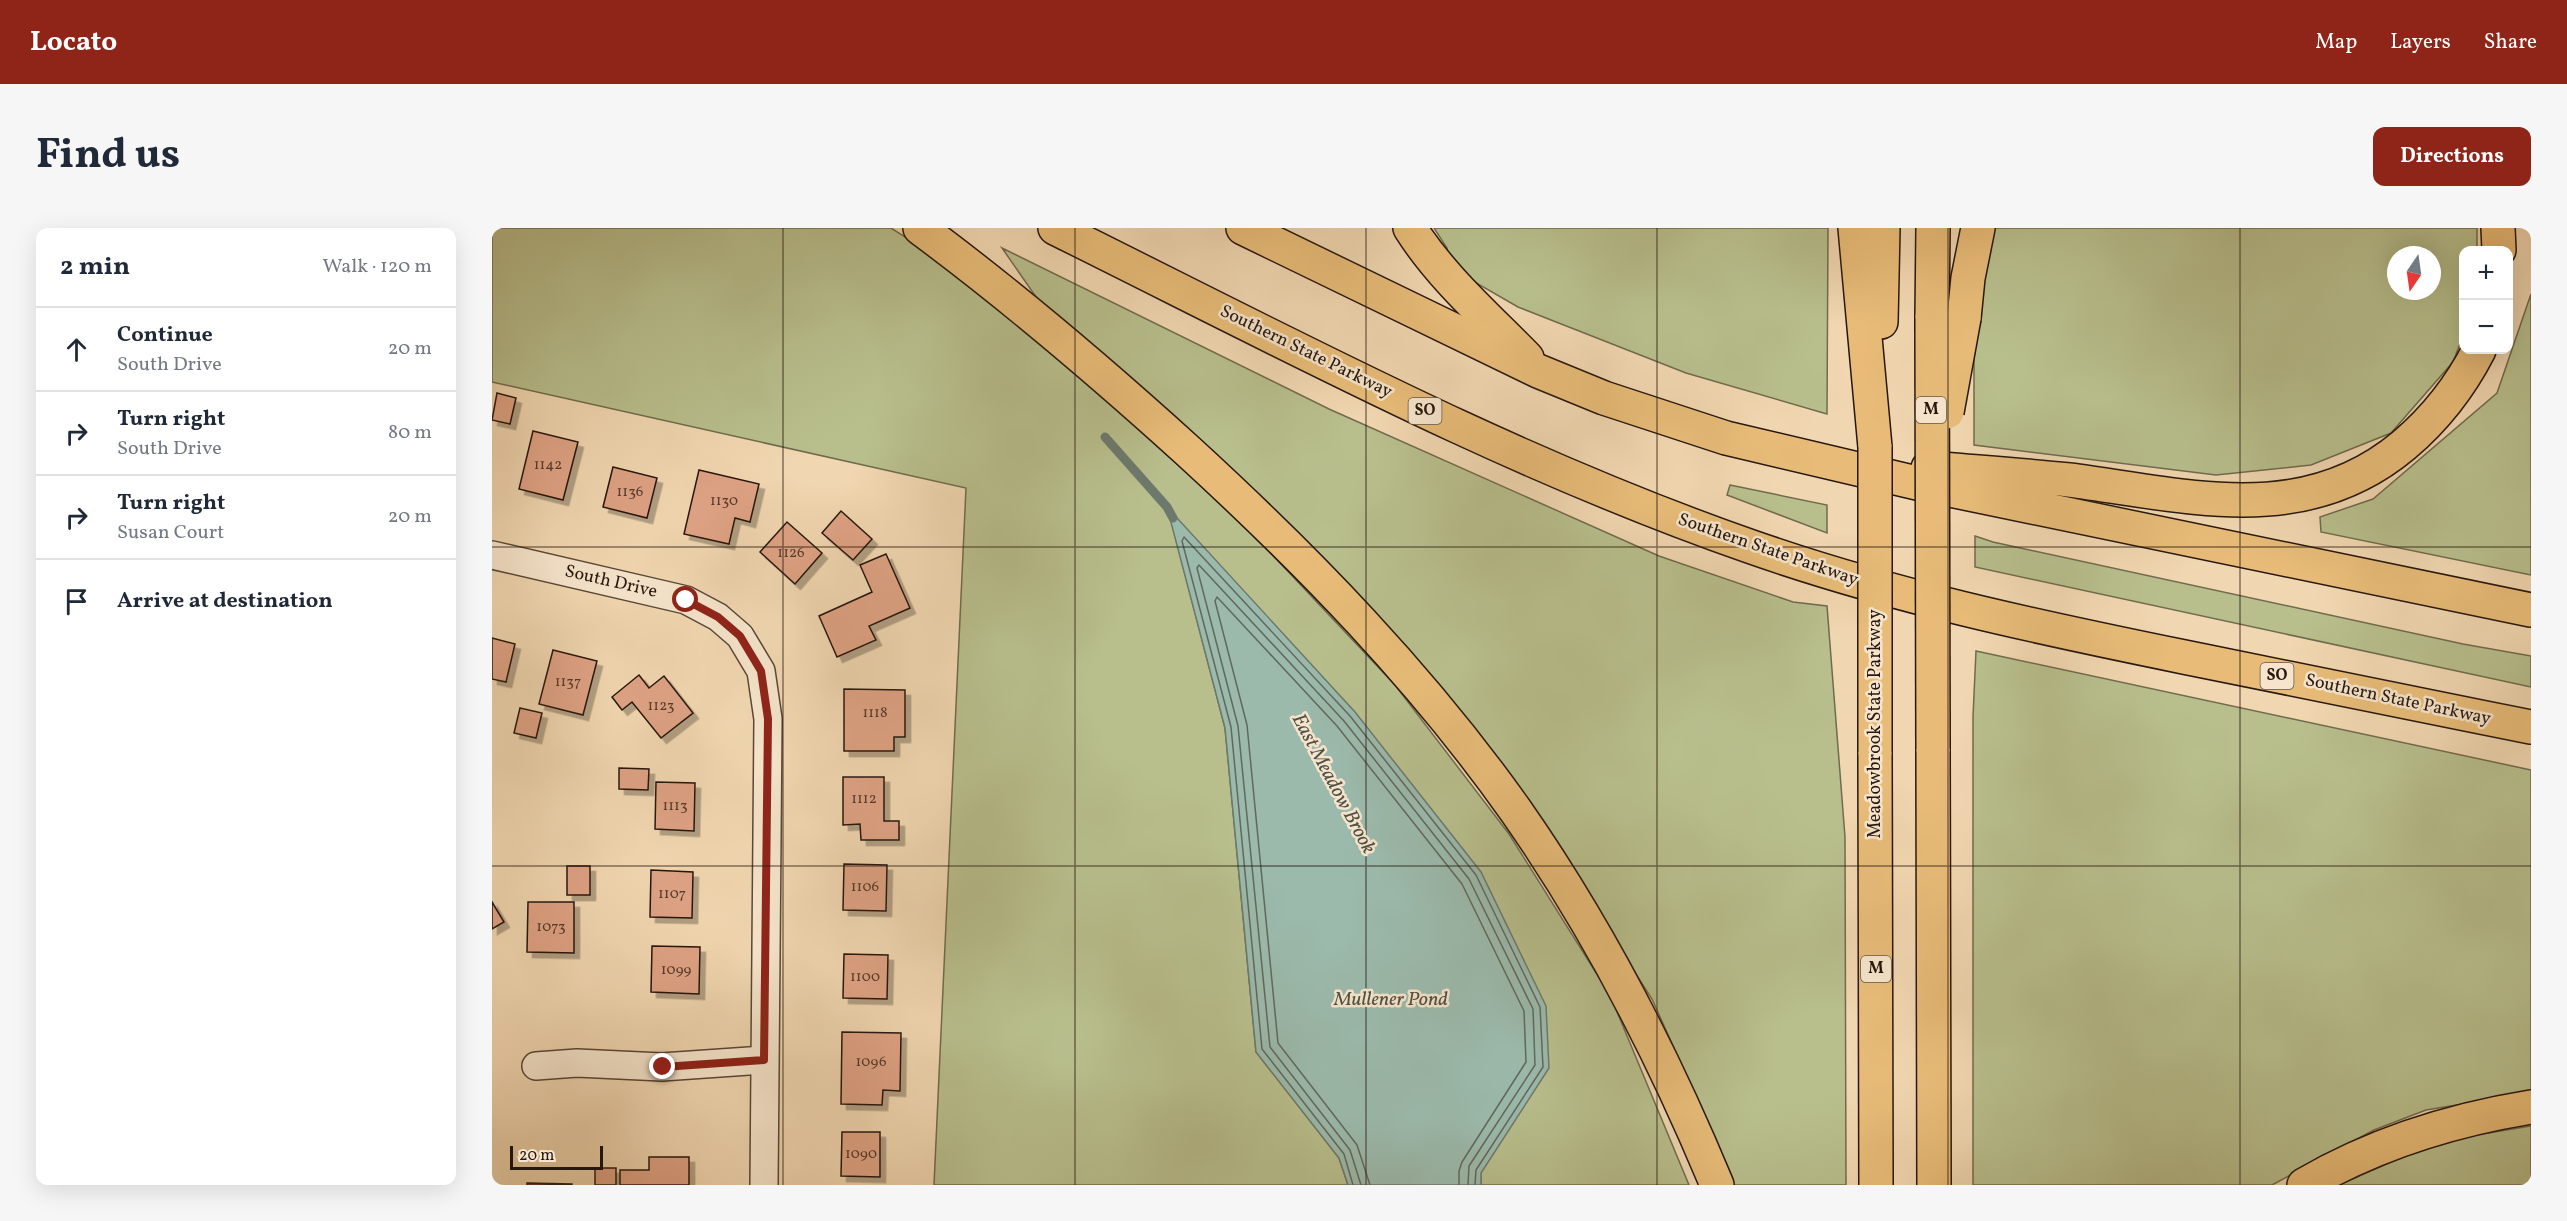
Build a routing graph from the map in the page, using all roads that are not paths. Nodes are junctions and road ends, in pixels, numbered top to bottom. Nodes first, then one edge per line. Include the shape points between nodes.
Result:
1 (920, 228) edge
2 (1055, 228) edge
3 (1243, 228) edge
4 (1410, 228) edge
5 (1855, 228) edge
6 (1883, 228) edge
7 (1933, 228) edge
8 (1978, 228) edge
9 (2498, 228) edge
10 (2499, 246) edge
11 (1948, 318) junction
12 (2477, 354) edge
13 (1538, 371) junction
14 (1875, 447) junction
15 (1791, 455) junction
16 (492, 555) edge
17 (2531, 610) edge
18 (2531, 727) edge
19 (764, 1060) junction
20 (536, 1066) dead end
21 (2531, 1107) edge
22 (764, 1185) edge
23 (1717, 1185) edge
24 (1876, 1185) edge
25 (1934, 1185) edge
26 (2304, 1185) edge

1 - 23 highway via 1070,348 1204,466 1317,574 1422,690 1516,811 1599,943 1691,1122
2 - 18 highway, Southern State Parkway / SO via 1485,440 1750,547 1990,616
3 - 13 highway
4 - 13 highway via 1441,269
5 - 14 highway
6 - 14 highway, Meadowbrook State Parkway / M
7 - 11 highway
8 - 11 highway via 1968,278
9 - 10 highway
11 - 25 highway, bridge via 1931,502
12 - 15 highway via 2439,412 2394,453 2343,483 2290,498 2187,497 2070,480
13 - 15 highway via 1668,421
14 - 24 highway, Meadowbrook State Parkway / M, bridge
15 - 17 highway
16 - 19 street, South Drive via 686,600 718,617 740,636 761,671 768,719
19 - 20 street via 663,1067 577,1063
19 - 22 street, South Drive
21 - 26 highway via 2406,1138

